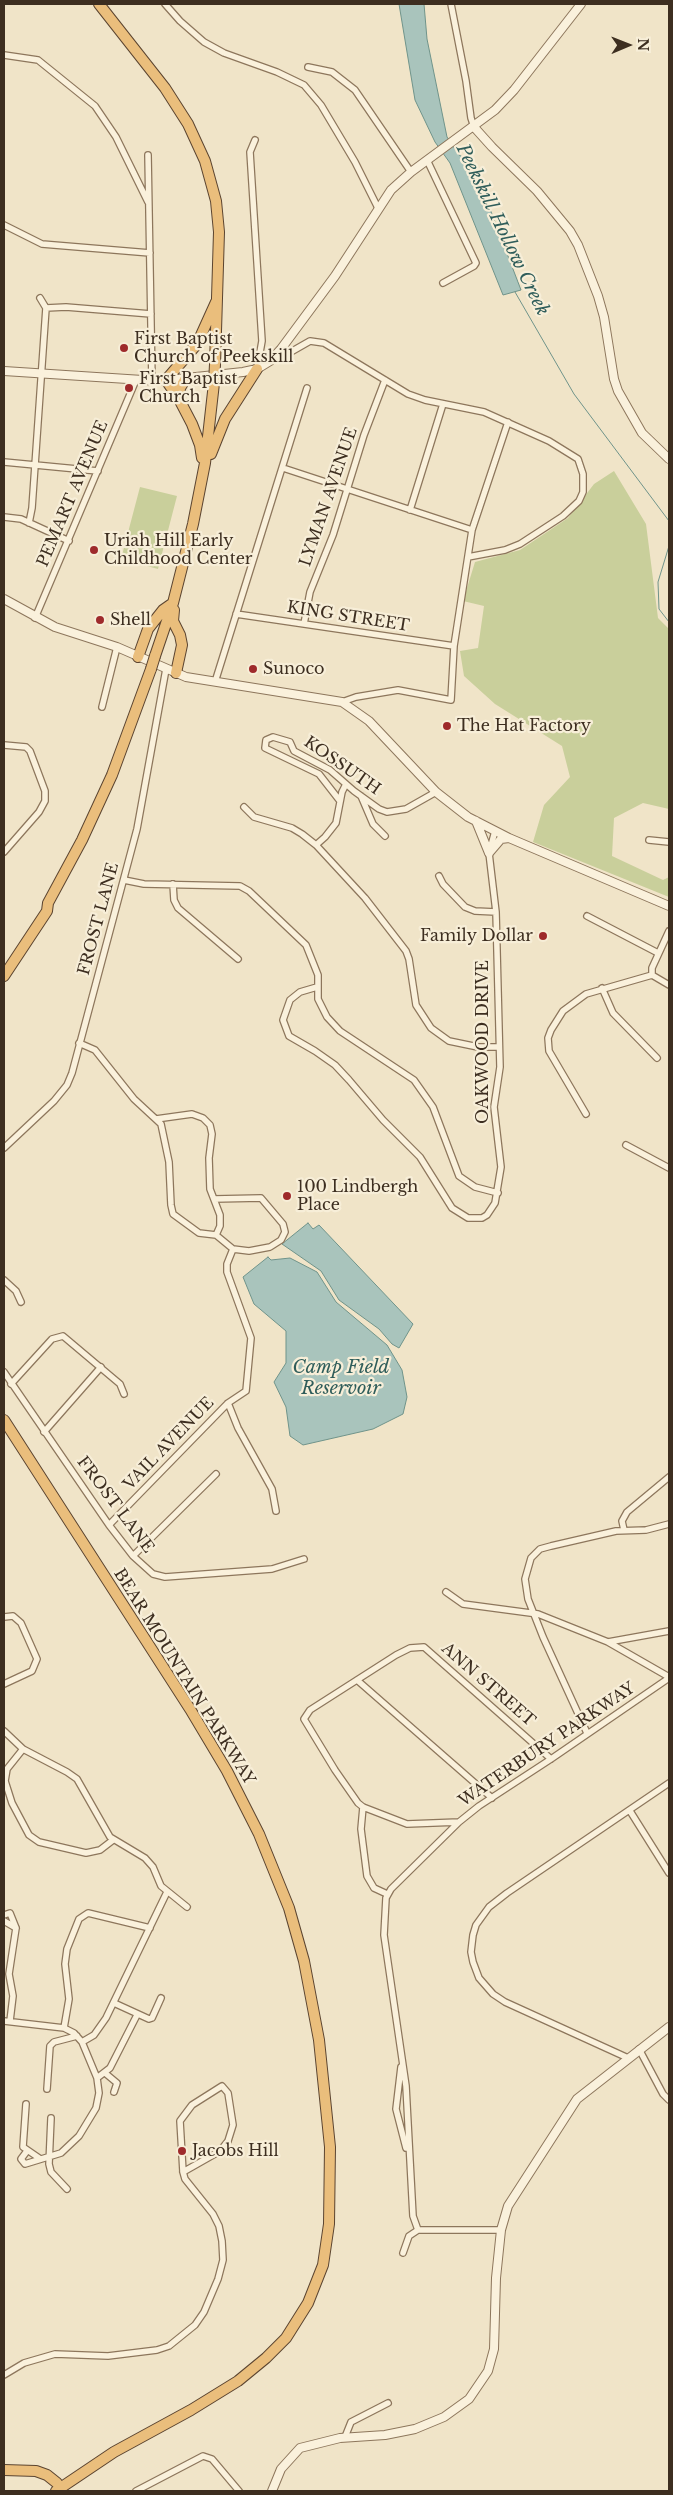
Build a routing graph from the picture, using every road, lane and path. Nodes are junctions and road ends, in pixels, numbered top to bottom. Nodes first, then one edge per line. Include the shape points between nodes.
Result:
1 (99, 4) edge
2 (165, 4) edge
3 (451, 4) edge
4 (581, 4) edge
5 (4, 55) edge
6 (308, 67) dead end
7 (474, 127) junction
8 (255, 140) dead end
9 (148, 155) dead end
10 (427, 160) junction
11 (411, 172) junction
12 (149, 205) junction
13 (378, 208) junction
14 (4, 225) edge
15 (150, 253) junction
16 (443, 283) dead end
17 (219, 294) junction
18 (40, 298) dead end
19 (46, 308) junction
20 (151, 314) junction
21 (197, 344) junction
22 (216, 344) junction
23 (276, 357) junction
24 (257, 369) junction
25 (4, 370) edge
26 (41, 373) junction
27 (186, 378) junction
28 (136, 380) junction
29 (166, 380) junction
30 (385, 380) junction
31 (152, 381) junction
32 (307, 388) dead end
33 (179, 399) junction
34 (443, 404) junction
35 (508, 422) junction
36 (192, 424) junction
37 (210, 427) junction
38 (669, 459) edge
39 (4, 462) edge
40 (205, 463) junction
41 (35, 465) junction
42 (283, 468) junction
43 (98, 471) junction
44 (347, 489) junction
45 (410, 510) junction
46 (4, 517) edge
47 (29, 523) junction
48 (472, 530) junction
49 (69, 541) junction
50 (468, 556) junction
51 (4, 600) edge
52 (174, 603) junction
53 (236, 614) junction
54 (35, 618) junction
55 (304, 624) junction
56 (150, 626) junction
57 (165, 627) junction
58 (179, 633) junction
59 (160, 642) junction
60 (454, 646) junction
61 (117, 647) junction
62 (138, 657) junction
63 (166, 669) junction
64 (176, 673) junction
65 (215, 682) junction
66 (342, 702) junction
67 (102, 707) dead end
68 (4, 745) edge
69 (346, 784) junction
70 (436, 792) junction
71 (361, 796) junction
72 (340, 800) junction
73 (244, 807) dead end
74 (476, 821) junction
75 (494, 831) junction
76 (385, 836) dead end
77 (509, 838) junction
78 (649, 840) dead end
79 (669, 842) edge
80 (316, 845) junction
81 (4, 852) edge
82 (489, 853) junction
83 (439, 876) dead end
84 (124, 880) junction
85 (173, 884) junction
86 (48, 903) junction
87 (669, 906) edge
88 (496, 912) junction
89 (588, 916) dead end
90 (669, 931) edge
91 (658, 953) junction
92 (238, 959) dead end
93 (4, 966) edge
94 (652, 974) junction
95 (4, 976) edge
96 (669, 985) edge
97 (317, 987) junction
98 (602, 988) junction
99 (80, 1043) junction
100 (498, 1047) junction
101 (657, 1058) dead end
102 (586, 1114) dead end
103 (156, 1119) junction
104 (626, 1145) dead end
105 (4, 1148) edge
106 (669, 1168) edge
107 (498, 1193) junction
108 (214, 1199) junction
109 (216, 1235) junction
110 (233, 1249) junction
111 (4, 1280) edge
112 (21, 1302) dead end
113 (101, 1367) junction
114 (4, 1372) edge
115 (11, 1384) junction
116 (124, 1394) dead end
117 (228, 1404) junction
118 (4, 1420) edge
119 (4, 1430) edge
120 (44, 1432) junction
121 (216, 1474) dead end
122 (669, 1477) edge
123 (276, 1511) dead end
124 (669, 1524) edge
125 (109, 1525) junction
126 (624, 1530) junction
127 (133, 1556) junction
128 (304, 1559) dead end
129 (446, 1592) dead end
130 (534, 1614) junction
131 (4, 1617) edge
132 (669, 1631) edge
133 (608, 1642) junction
134 (669, 1678) edge
135 (356, 1680) junction
136 (4, 1684) edge
137 (305, 1721) joint
138 (4, 1731) edge
139 (587, 1733) junction
140 (23, 1749) junction
141 (552, 1759) junction
142 (669, 1784) edge
143 (492, 1798) junction
144 (363, 1807) junction
145 (630, 1811) junction
146 (459, 1822) junction
147 (113, 1840) junction
148 (669, 1873) edge
149 (167, 1892) junction
150 (387, 1894) junction
151 (186, 1907) dead end
152 (4, 1915) edge
153 (4, 1921) edge
154 (16, 1928) junction
155 (150, 1928) junction
156 (160, 1998) dead end
157 (114, 2004) junction
158 (137, 2015) junction
159 (7, 2021) edge
160 (669, 2027) edge
161 (64, 2028) junction
162 (78, 2036) junction
163 (82, 2042) junction
164 (639, 2049) junction
165 (628, 2058) junction
166 (402, 2062) junction
167 (105, 2073) junction
168 (97, 2078) junction
169 (47, 2089) dead end
170 (114, 2092) dead end
171 (669, 2100) edge
172 (26, 2104) dead end
173 (51, 2118) dead end
174 (27, 2151) junction
175 (50, 2156) junction
176 (39, 2158) junction
177 (409, 2158) junction
178 (183, 2172) junction
179 (67, 2189) dead end
180 (418, 2230) junction
181 (501, 2230) junction
182 (403, 2253) dead end
183 (4, 2375) edge
184 (388, 2403) dead end
185 (346, 2437) junction
186 (4, 2470) edge
187 (57, 2487) edge
188 (47, 2491) edge
189 (136, 2491) edge
190 (239, 2491) edge
191 (272, 2491) edge

1 - 17 highway via 165,88 199,146 217,209
2 - 13 street via 204,42 304,85 326,113
3 - 7 street
4 - 7 street via 514,90
5 - 12 street via 38,60 95,106 116,137
6 - 11 street via 332,72 355,90
7 - 10 street
7 - 38 street via 537,191 570,231 600,303 618,391 642,433
8 - 24 street via 250,152 262,341
9 - 12 street
10 - 11 street
10 - 16 street via 476,263
11 - 13 street via 391,190
12 - 15 street
13 - 23 street via 335,276
14 - 15 street via 42,244
15 - 20 street
17 - 21 highway
17 - 22 highway
18 - 19 street
19 - 20 street
19 - 26 street
20 - 31 street
21 - 22 highway via 206,339
21 - 29 highway
22 - 37 highway, bridge
23 - 24 street
23 - 30 street via 317,340
24 - 27 street
24 - 40 highway via 231,409
25 - 26 street
26 - 28 street
26 - 41 street
27 - 29 street
27 - 33 highway via 180,388
28 - 31 street
28 - 43 street, PEMART AVENUE
29 - 31 street
29 - 33 highway
30 - 34 street via 408,394
30 - 44 street, LYMAN AVENUE
32 - 42 street
33 - 36 highway
34 - 35 street via 484,412
34 - 45 street
35 - 48 street
35 - 50 street via 578,459 584,474 583,492 562,516 520,544 492,554
36 - 37 highway via 202,429
36 - 40 highway
37 - 40 highway
39 - 41 street
40 - 52 highway
41 - 43 street
41 - 47 street
42 - 44 street
42 - 53 street
43 - 49 street, PEMART AVENUE
44 - 45 street
44 - 55 street, LYMAN AVENUE via 310,592
45 - 48 street
46 - 47 street
47 - 49 street
48 - 50 street
49 - 54 street, PEMART AVENUE
50 - 60 street
51 - 54 street
52 - 56 highway via 163,610
52 - 57 highway
52 - 58 highway via 173,621
53 - 55 street, KING STREET
53 - 65 street
54 - 61 street
55 - 60 street, KING STREET
56 - 57 highway
56 - 62 highway
57 - 59 highway
58 - 59 highway via 170,630
58 - 64 highway via 182,650
59 - 86 highway, bridge via 105,790
60 - 66 street via 451,700 398,690
61 - 62 street
61 - 67 street
62 - 63 street
63 - 64 street
63 - 84 street, FROST LANE via 137,829
64 - 65 street
65 - 66 street
66 - 70 street via 369,721
68 - 81 street via 26,747 30,751 45,791 39,812
69 - 71 street, KOSSUTH
69 - 72 street
69 - 72 street, KOSSUTH via 330,770 294,751 290,742 273,737 266,740 266,748 319,774
70 - 71 street, KOSSUTH via 399,811 379,809
70 - 74 street
71 - 76 street via 373,824
72 - 80 street via 336,822
73 - 80 street via 254,816 292,828
74 - 75 street
74 - 82 street
75 - 77 street
75 - 82 street, OAKWOOD DRIVE
77 - 82 street via 501,839
77 - 87 street
78 - 79 street
80 - 100 street via 365,898 406,951 416,1005 431,1028 449,1041
82 - 88 street, OAKWOOD DRIVE
83 - 88 street via 465,907 474,911
84 - 85 street
84 - 99 street, FROST LANE
85 - 92 street via 178,908
85 - 97 street via 244,888 306,944 318,974
86 - 93 highway
86 - 95 highway via 47,911
88 - 100 street, OAKWOOD DRIVE
89 - 91 street
90 - 91 street
91 - 94 street
94 - 96 street
94 - 98 street
97 - 107 street via 323,1010 336,1027 406,1073 428,1097 459,1176 475,1187
97 - 107 street via 300,992 290,1000 284,1020 289,1036 322,1056 349,1080 420,1156 452,1208 464,1217 478,1219 491,1210
98 - 101 street via 613,1013
98 - 102 street via 570,1004 548,1038 549,1051
99 - 103 street via 94,1050 134,1099
99 - 105 street, FROST LANE via 69,1079 60,1094
100 - 107 street, OAKWOOD DRIVE via 499,1086 494,1107 501,1153
103 - 108 street via 192,1114 210,1125 209,1183
103 - 109 street via 164,1129 173,1214 200,1233
104 - 106 street
108 - 109 street via 221,1222
108 - 110 street via 261,1198 283,1224 284,1236 270,1247 249,1251
109 - 110 street
110 - 117 street, VAIL AVENUE via 227,1272 251,1338 246,1391
111 - 112 street via 16,1291
113 - 115 street via 67,1338 57,1336
113 - 116 street via 120,1384
113 - 120 street
114 - 115 street, FROST LANE
115 - 120 street, FROST LANE
117 - 123 street, VAIL AVENUE via 272,1490
117 - 125 street, VAIL AVENUE
118 - 187 highway, BEAR MOUNTAIN PARKWAY via 190,1709 259,1834 289,1908 304,1961 319,2040 330,2147 330,2202 324,2259 308,2303 286,2338 238,2381
119 - 187 highway, BEAR MOUNTAIN PARKWAY via 196,1729 259,1848 282,1906 300,1975 315,2054 323,2144 324,2206 319,2251 306,2293 283,2331 258,2357 229,2379 104,2450
120 - 125 street, FROST LANE
121 - 127 street
122 - 126 street via 627,1512 623,1517
124 - 126 street via 646,1530
125 - 127 street, FROST LANE
126 - 130 street via 551,1546 535,1553 525,1579
127 - 128 street, FROST LANE via 152,1574 165,1577 272,1570
129 - 130 street via 468,1605
130 - 133 street
130 - 139 street
131 - 136 street via 13,1616 21,1623 37,1659 32,1670
132 - 133 street
133 - 134 street
134 - 139 street, WATERBURY PARKWAY
135 - 137 street, ANN STREET via 310,1710
135 - 141 street, ANN STREET via 410,1648 424,1648
135 - 143 street
137 - 144 street, WATERBURY PARKWAY via 335,1770
138 - 140 street
139 - 141 street, WATERBURY PARKWAY
140 - 147 street via 76,1779
140 - 147 street via 7,1769 5,1781 12,1803 29,1835 39,1842 86,1853 100,1850
141 - 143 street, WATERBURY PARKWAY
142 - 145 street
143 - 146 street, WATERBURY PARKWAY
144 - 146 street, WATERBURY PARKWAY via 407,1824
144 - 150 street via 361,1829 368,1876 374,1888
145 - 148 street
145 - 165 street via 489,1907 476,1925 471,1952 479,1978 500,1998
146 - 150 street
147 - 149 street via 145,1858 153,1867 160,1886
149 - 151 street
149 - 155 street
150 - 166 street via 384,1935
152 - 154 street via 10,1913
153 - 154 street
154 - 159 street via 9,1974 13,1996
155 - 157 street
155 - 161 street via 88,1913 79,1919 67,1949 69,1999
156 - 158 street via 152,2018
157 - 158 street
157 - 163 street via 100,2030
158 - 167 street
159 - 161 street
160 - 164 street
161 - 162 street
162 - 163 street
162 - 169 street via 50,2046
163 - 168 street
164 - 165 street
164 - 171 street
165 - 181 street via 568,2110 514,2194
166 - 177 street
166 - 177 street via 396,2109
167 - 168 street
167 - 170 street via 117,2083
168 - 175 street via 98,2101 86,2126 69,2147
172 - 174 street via 23,2147
173 - 175 street
174 - 176 street
174 - 176 street via 21,2156 22,2162 34,2162
175 - 176 street
175 - 179 street via 51,2172
177 - 180 street via 413,2216
178 - 178 street via 220,2151 228,2141 233,2125 228,2093 222,2086 192,2105 180,2121
178 - 183 street via 213,2214 222,2242 223,2260 218,2279 195,2325 169,2346 157,2350 117,2356 55,2354 24,2363
180 - 181 street
180 - 182 street via 409,2236
181 - 185 street via 494,2349 488,2371 476,2391 458,2408 429,2424 391,2434
184 - 185 street via 351,2422
185 - 191 street via 300,2448 281,2469
186 - 187 highway via 36,2471 45,2474
187 - 188 highway, BEAR MOUNTAIN PARKWAY
189 - 190 street via 203,2456 212,2459

